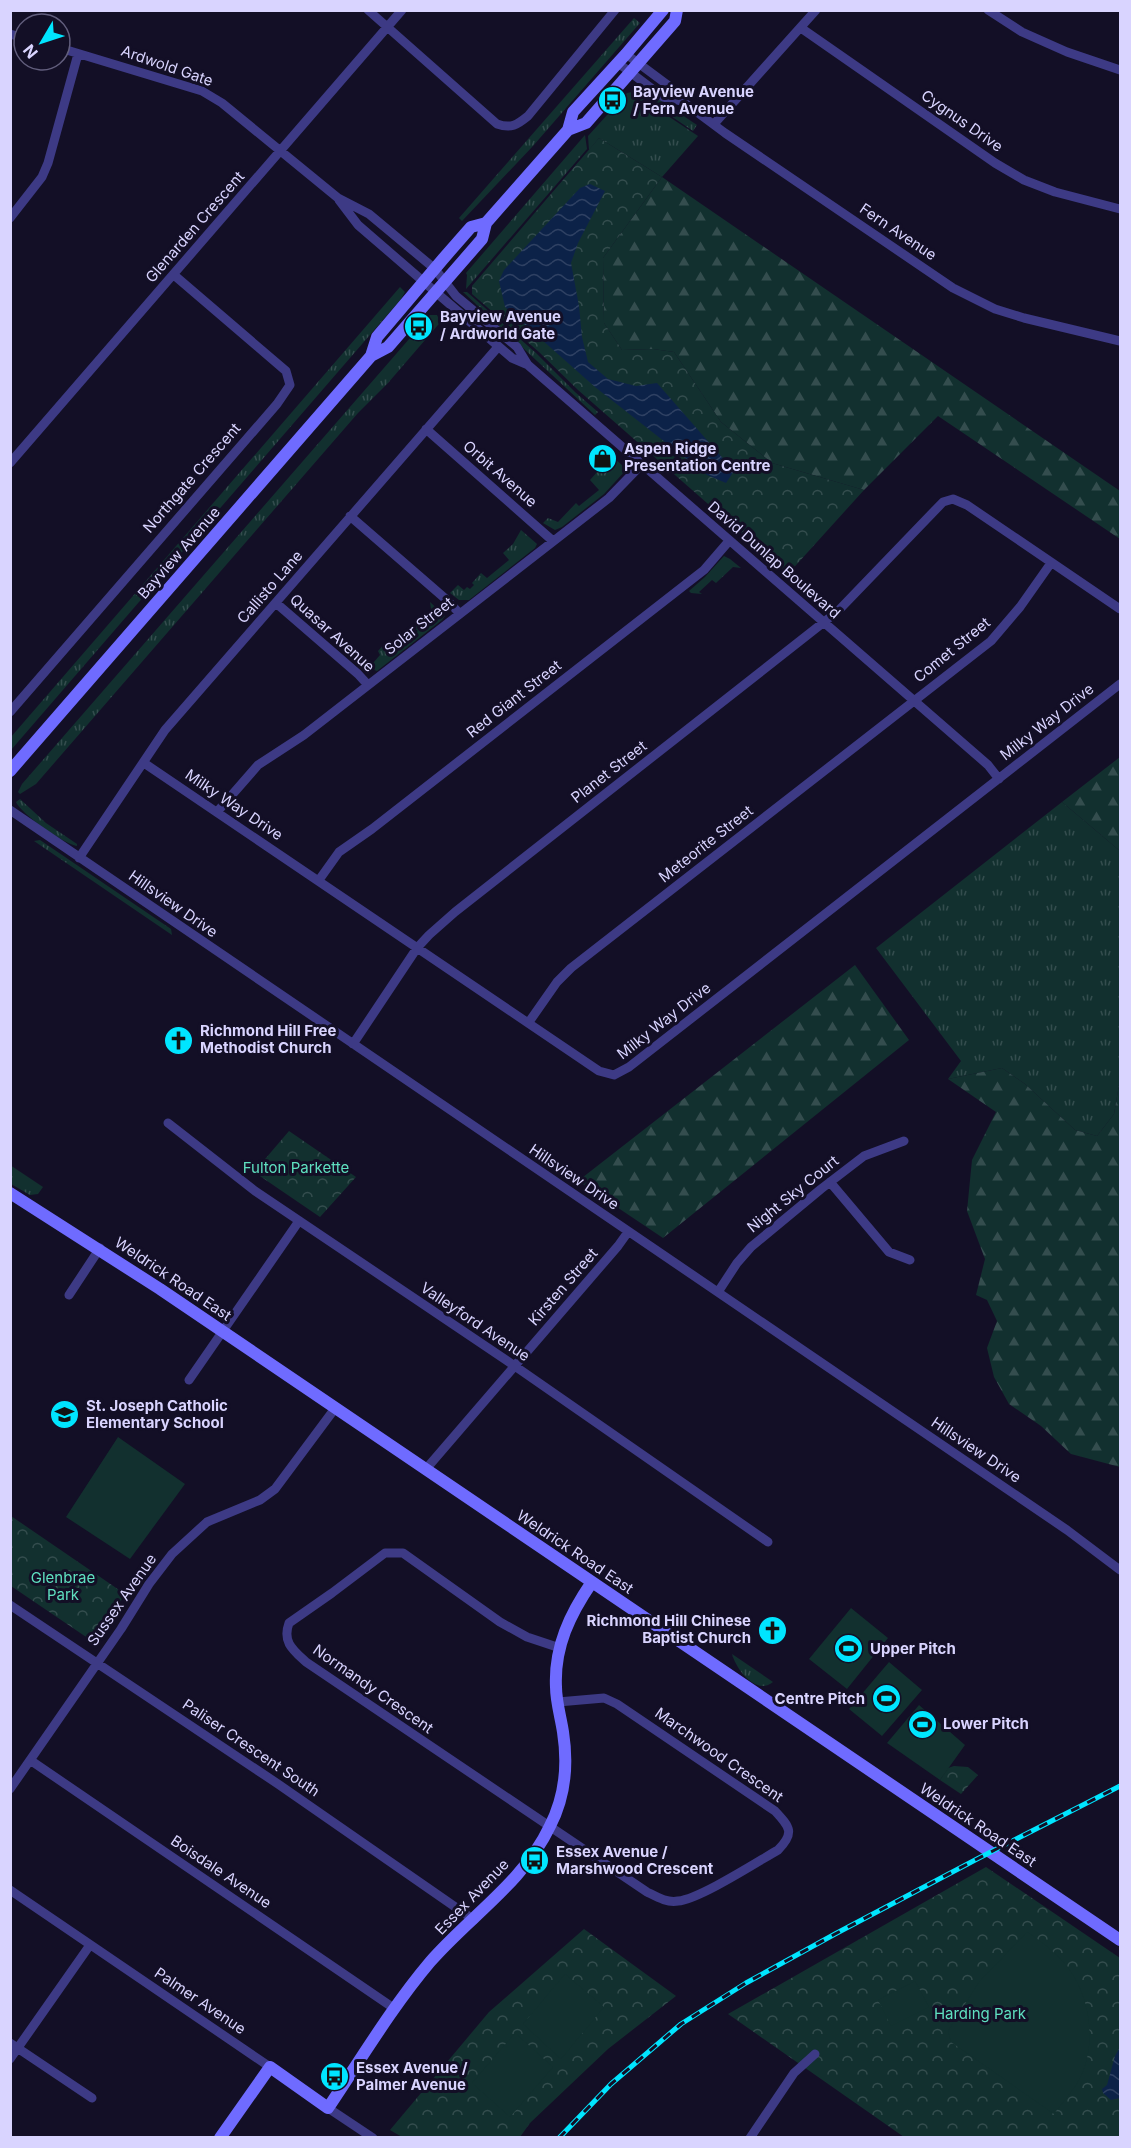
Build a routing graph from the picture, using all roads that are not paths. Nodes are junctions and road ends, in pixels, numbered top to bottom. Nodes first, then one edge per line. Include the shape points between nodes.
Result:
1 (368, 10) edge
2 (402, 10) edge
3 (615, 10) edge
4 (663, 10) edge
5 (676, 10) edge
6 (816, 10) edge
7 (988, 10) edge
8 (386, 27) junction
9 (801, 28) junction
10 (72, 52) edge
11 (78, 54) junction
12 (622, 58) junction
13 (633, 68) junction
14 (1120, 70) edge
15 (714, 124) junction
16 (568, 130) junction
17 (281, 150) junction
18 (338, 198) junction
19 (1120, 209) edge
20 (10, 218) edge
21 (486, 223) junction
22 (435, 269) junction
23 (174, 275) junction
24 (446, 281) junction
25 (423, 283) junction
26 (435, 293) junction
27 (1120, 341) edge
28 (498, 346) junction
29 (370, 356) junction
30 (528, 365) junction
31 (426, 429) junction
32 (10, 462) edge
33 (641, 465) junction
34 (350, 516) junction
35 (553, 541) junction
36 (729, 541) junction
37 (1051, 563) junction
38 (276, 603) junction
39 (1120, 609) edge
40 (460, 614) junction
41 (823, 622) junction
42 (1120, 684) edge
43 (368, 685) junction
44 (913, 701) junction
45 (10, 712) edge
46 (144, 763) junction
47 (10, 771) edge
48 (999, 779) junction
49 (10, 810) edge
50 (217, 812) junction
51 (79, 858) junction
52 (319, 880) junction
53 (417, 948) junction
54 (529, 1022) junction
55 (353, 1044) junction
56 (168, 1123) dead end
57 (904, 1141) dead end
58 (830, 1182) junction
59 (10, 1193) edge
60 (299, 1221) junction
61 (628, 1232) junction
62 (100, 1248) junction
63 (910, 1260) dead end
64 (718, 1292) junction
65 (69, 1295) dead end
66 (222, 1330) junction
67 (515, 1367) junction
68 (189, 1380) dead end
69 (336, 1407) junction
70 (426, 1469) junction
71 (768, 1542) dead end
72 (1120, 1570) edge
73 (592, 1582) junction
74 (10, 1605) edge
75 (560, 1648) junction
76 (97, 1663) junction
77 (558, 1702) junction
78 (30, 1760) junction
79 (10, 1789) edge
80 (550, 1827) junction
81 (10, 1890) edge
82 (474, 1920) junction
83 (1120, 1940) edge
84 (90, 1945) junction
85 (394, 2009) junction
86 (14, 2046) edge
87 (815, 2054) dead end
88 (10, 2059) edge
89 (270, 2067) junction
90 (92, 2098) dead end
91 (328, 2108) junction
92 (220, 2138) edge
93 (373, 2138) edge
94 (750, 2138) edge

1 - 8 street
2 - 8 street, Glenarden Crescent
3 - 8 street via 528,116 515,126 505,127
4 - 12 street, Bayview Avenue
5 - 13 street, Bayview Avenue via 675,21
6 - 9 street
7 - 14 street via 1022,32
8 - 17 street, Glenarden Crescent
9 - 15 street
9 - 19 street, Cygnus Drive via 1024,180
10 - 11 street, Ardwold Gate
11 - 17 street, Ardwold Gate via 202,91
11 - 20 street via 48,163 42,177
12 - 13 street, Fern Avenue
12 - 16 street, Bayview Avenue via 573,112
13 - 15 street, Fern Avenue via 663,97 682,101
13 - 16 street, Bayview Avenue via 586,123
15 - 27 street, Fern Avenue via 974,300 1024,318
16 - 21 street, Bayview Avenue
17 - 18 street, Ardwold Gate
17 - 23 street, Glenarden Crescent
18 - 22 street, Ardwold Gate via 369,214
18 - 25 street, Ardwold Gate via 358,225
21 - 22 street, Bayview Avenue via 471,227
21 - 24 street, Bayview Avenue via 482,239
22 - 24 street, Ardwold Gate
22 - 25 street, Bayview Avenue
23 - 32 street, Glenarden Crescent
23 - 45 street, Northgate Crescent via 286,371 290,385
24 - 26 street, Bayview Avenue
24 - 30 street, David Dunlap Boulevard via 456,296 517,347
25 - 26 street, David Dunlap Boulevard
25 - 29 street, Bayview Avenue via 377,338
26 - 28 street, David Dunlap Boulevard
26 - 29 street, Bayview Avenue via 388,347
28 - 30 street, David Dunlap Boulevard
28 - 31 street, Callisto Lane
29 - 47 street, Bayview Avenue
30 - 33 street, David Dunlap Boulevard
31 - 34 street, Callisto Lane
31 - 35 street, Orbit Avenue
33 - 35 street, Solar Street via 609,498
33 - 36 street, David Dunlap Boulevard
34 - 38 street, Callisto Lane
34 - 40 street
35 - 40 street, Solar Street
36 - 41 street, David Dunlap Boulevard
36 - 52 street, Red Giant Street via 704,570 345,847
37 - 39 street
37 - 41 street via 968,506 953,500 943,502
37 - 44 street, Comet Street via 991,641
38 - 43 street, Quasar Avenue
38 - 46 street, Callisto Lane via 165,730
40 - 43 street, Solar Street
41 - 44 street, David Dunlap Boulevard
41 - 53 street, Planet Street via 455,912
42 - 48 street, Milky Way Drive
43 - 50 street, Solar Street via 258,765
44 - 48 street, David Dunlap Boulevard
44 - 54 street, Meteorite Street via 571,968
46 - 50 street, Milky Way Drive
46 - 51 street, Callisto Lane
48 - 54 street, Milky Way Drive via 622,1072 614,1075 599,1071
49 - 51 street, Hillsview Drive
50 - 52 street, Milky Way Drive
51 - 55 street, Hillsview Drive
52 - 53 street, Milky Way Drive
53 - 54 street, Milky Way Drive
53 - 55 street, Planet Street
55 - 61 street, Hillsview Drive
56 - 60 street, Valleyford Avenue
57 - 58 street, Night Sky Court via 864,1156
58 - 63 street via 889,1251
58 - 64 street, Night Sky Court via 751,1247
59 - 62 street, Weldrick Road East
60 - 66 street
60 - 67 street, Valleyford Avenue
61 - 64 street, Hillsview Drive
61 - 67 street, Kirsten Street
62 - 65 street
62 - 66 street, Weldrick Road East
64 - 72 street, Hillsview Drive
66 - 68 street
66 - 69 street, Weldrick Road East
67 - 70 street, Kirsten Street
67 - 71 street, Valleyford Avenue
69 - 70 street, Weldrick Road East
69 - 76 street, Sussex Avenue via 275,1489 260,1500 207,1522 172,1554
70 - 73 street, Weldrick Road East
73 - 75 street, Essex Avenue via 570,1616
73 - 83 street, Weldrick Road East
74 - 76 street, Paliser Crescent South
75 - 77 street, Essex Avenue
75 - 80 street, Normandy Crescent via 526,1637 500,1622 414,1559 395,1552 384,1552 289,1623 286,1631 286,1641 306,1662
76 - 78 street, Sussex Avenue
76 - 82 street, Paliser Crescent South
77 - 80 street, Essex Avenue via 565,1774 561,1800
77 - 80 street, Marchwood Crescent via 604,1698 618,1704 776,1811 788,1824 789,1834 778,1850 679,1902 662,1900 647,1892
78 - 79 street, Sussex Avenue
78 - 85 street, Boisdale Avenue
80 - 82 street, Essex Avenue via 513,1880
81 - 84 street, Palmer Avenue
82 - 85 street, Essex Avenue via 432,1960
84 - 86 street
84 - 89 street, Palmer Avenue
85 - 91 street, Essex Avenue
86 - 88 street
86 - 90 street
87 - 94 street via 794,2073
89 - 91 street, Palmer Avenue
89 - 92 street
91 - 93 street, Palmer Avenue

